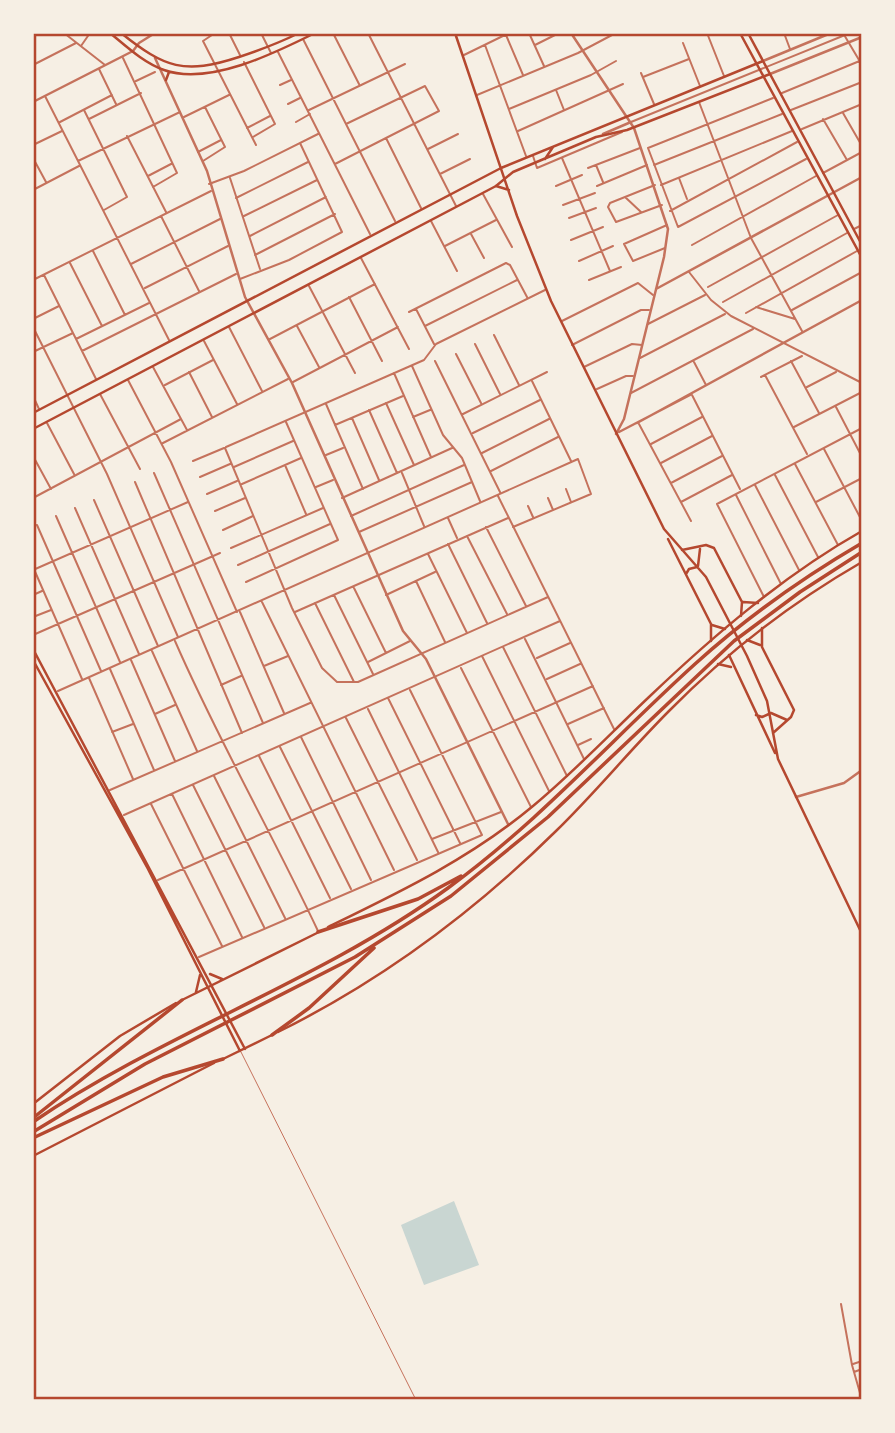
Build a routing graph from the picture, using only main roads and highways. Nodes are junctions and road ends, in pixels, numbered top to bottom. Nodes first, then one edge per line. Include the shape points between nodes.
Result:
1 (110, 33) edge
2 (121, 33) edge
3 (299, 33) edge
4 (315, 33) edge
5 (455, 33) edge
6 (740, 33) edge
7 (748, 33) edge
8 (763, 61) junction
9 (756, 64) junction
10 (169, 72) junction
11 (770, 74) junction
12 (763, 76) junction
13 (166, 80) road end
14 (553, 146) junction
15 (545, 159) junction
16 (501, 168) junction
17 (505, 178) junction
18 (496, 186) junction
19 (509, 190) junction
20 (862, 245) edge
21 (862, 258) edge
22 (33, 413) edge
23 (33, 429) edge
24 (664, 530) junction
25 (862, 531) edge
26 (862, 543) edge
27 (702, 546) junction
28 (680, 550) junction
29 (862, 552) edge
30 (862, 562) edge
31 (699, 567) junction
32 (686, 574) junction
33 (741, 600) junction
34 (758, 603) junction
35 (741, 615) junction
36 (710, 624) junction
37 (762, 628) junction
38 (725, 629) junction
39 (711, 640) junction
40 (747, 640) junction
41 (762, 648) junction
42 (33, 649) edge
43 (729, 655) junction
44 (33, 660) edge
45 (718, 664) junction
46 (734, 669) junction
47 (771, 713) junction
48 (756, 715) junction
49 (787, 720) junction
50 (773, 734) junction
51 (777, 756) junction
52 (475, 868) junction
53 (318, 932) junction
54 (862, 934) edge
55 (388, 937) junction
56 (200, 972) junction
57 (207, 972) junction
58 (222, 979) junction
59 (213, 984) junction
60 (208, 987) junction
61 (195, 993) junction
62 (182, 1000) junction
63 (272, 1035) junction
64 (245, 1049) junction
65 (240, 1051) junction
66 (223, 1059) junction
67 (33, 1104) edge
68 (33, 1120) edge
69 (33, 1132) edge
70 (33, 1138) edge
71 (33, 1156) edge

1 - 10 main road
2 - 3 main road via 155,58 189,68 215,65
4 - 10 main road via 218,71 197,75
5 - 16 main road
6 - 9 main road
7 - 8 main road
8 - 9 main road
8 - 11 main road
9 - 12 main road
9 - 14 main road
10 - 13 main road
11 - 12 main road
11 - 20 main road
12 - 15 main road
12 - 21 main road
14 - 15 main road
14 - 16 main road
15 - 17 main road
16 - 17 main road
16 - 22 main road
17 - 18 main road
17 - 19 main road
18 - 19 main road
18 - 23 main road
19 - 24 main road via 560,322
24 - 28 main road
24 - 32 main road
25 - 34 main road
26 - 52 highway via 727,636 546,808
27 - 28 main road
27 - 31 main road via 696,558
27 - 33 main road via 716,550
28 - 31 main road
29 - 55 highway via 734,641 526,837 452,896
30 - 37 main road
31 - 32 main road
31 - 47 main road via 727,615
32 - 36 main road
33 - 34 main road
33 - 35 main road
34 - 35 main road
35 - 38 main road
36 - 38 main road
36 - 39 main road
37 - 40 main road
37 - 41 main road
38 - 39 main road
39 - 53 main road via 567,777 509,825 442,870
40 - 41 main road
40 - 43 main road
41 - 49 main road via 793,705
42 - 57 main road
43 - 45 main road
43 - 46 main road
44 - 56 main road
45 - 46 main road
45 - 63 main road via 564,824 490,891 363,984
46 - 48 main road
47 - 48 main road
47 - 49 main road
47 - 50 main road
48 - 51 main road
49 - 50 main road
50 - 51 main road
51 - 54 main road
52 - 53 highway via 418,899
52 - 68 highway via 373,937 148,1052
53 - 58 main road
55 - 63 highway
55 - 69 highway via 154,1059
56 - 60 main road
56 - 61 main road
57 - 58 main road
57 - 59 main road
58 - 59 main road
59 - 60 main road
59 - 64 main road
60 - 61 main road
60 - 65 main road
61 - 62 main road
62 - 67 main road via 120,1036
62 - 68 highway
63 - 64 main road
64 - 65 main road
65 - 66 main road
66 - 70 highway via 163,1077
66 - 71 main road

